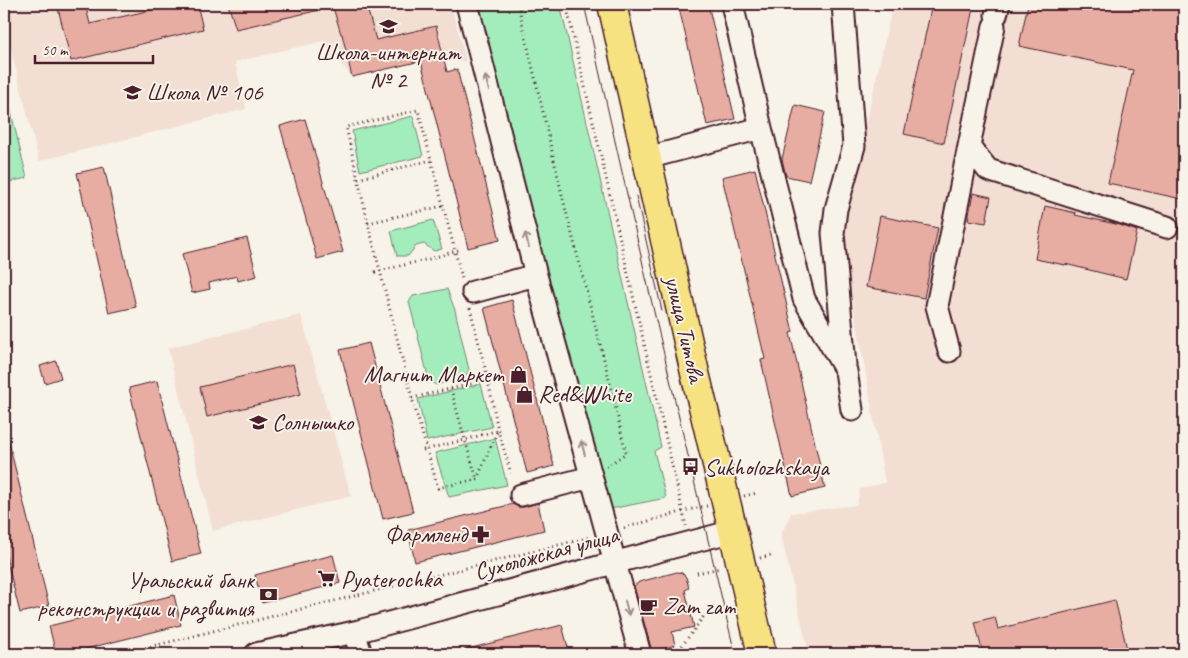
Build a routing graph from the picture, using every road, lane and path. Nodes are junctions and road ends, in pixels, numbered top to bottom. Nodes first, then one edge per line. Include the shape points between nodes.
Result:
1 (467, 4) edge
2 (518, 4) edge
3 (566, 4) edge
4 (612, 4) edge
5 (732, 4) edge
6 (843, 4) edge
7 (997, 15) edge
8 (418, 110) dead end
9 (761, 128) junction
10 (969, 146) junction
11 (648, 158) junction
12 (431, 160) dead end
13 (358, 179) junction
14 (443, 206) dead end
15 (368, 223) junction
16 (1167, 227) dead end
17 (462, 250) dead end
18 (381, 271) junction
19 (375, 272) dead end
20 (536, 275) junction
21 (473, 292) dead end
22 (949, 351) dead end
23 (846, 371) junction
24 (488, 380) dead end
25 (452, 389) junction
26 (412, 398) junction
27 (852, 410) dead end
28 (465, 440) junction
29 (425, 449) junction
30 (591, 477) junction
31 (477, 479) junction
32 (757, 493) dead end
33 (521, 495) dead end
34 (726, 501) junction
35 (682, 512) junction
36 (733, 530) junction
37 (606, 533) junction
38 (614, 562) junction
39 (704, 616) dead end
40 (354, 632) junction
41 (121, 654) edge
42 (256, 654) edge
43 (361, 654) edge
44 (640, 654) edge
45 (676, 654) edge
46 (762, 654) edge

20 -> 1 street
2 - 30 path via 626,453
3 - 35 path
4 - 11 main road, улица Титова
5 - 9 street
6 - 23 street via 854,146 836,209 833,233
7 - 10 street
8 - 13 path via 346,127
9 - 11 street
9 - 23 street via 804,299
10 - 16 street via 988,170
10 - 22 street via 937,306
11 - 34 main road, улица Титова
12 - 13 path
13 - 15 path
14 - 15 path
15 - 18 path
17 - 18 path
18 - 19 path
18 - 26 path
20 - 21 street
30 -> 20 street
23 - 27 street
24 - 25 path
25 - 26 path
25 - 28 path
26 - 29 path
28 - 29 path
28 - 31 path
28 - 31 path via 498,430
29 - 31 path via 438,488
30 - 33 street
30 - 37 street
32 - 34 path
34 - 35 path
34 - 36 main road, улица Титова
35 - 37 path
36 - 38 street, Сухоложская улица
36 - 46 main road, улица Титова
37 - 38 street
37 - 41 path
38 - 40 street, Сухоложская улица
38 -> 44 street
39 - 45 path
40 - 42 street, Сухоложская улица
40 - 43 street

